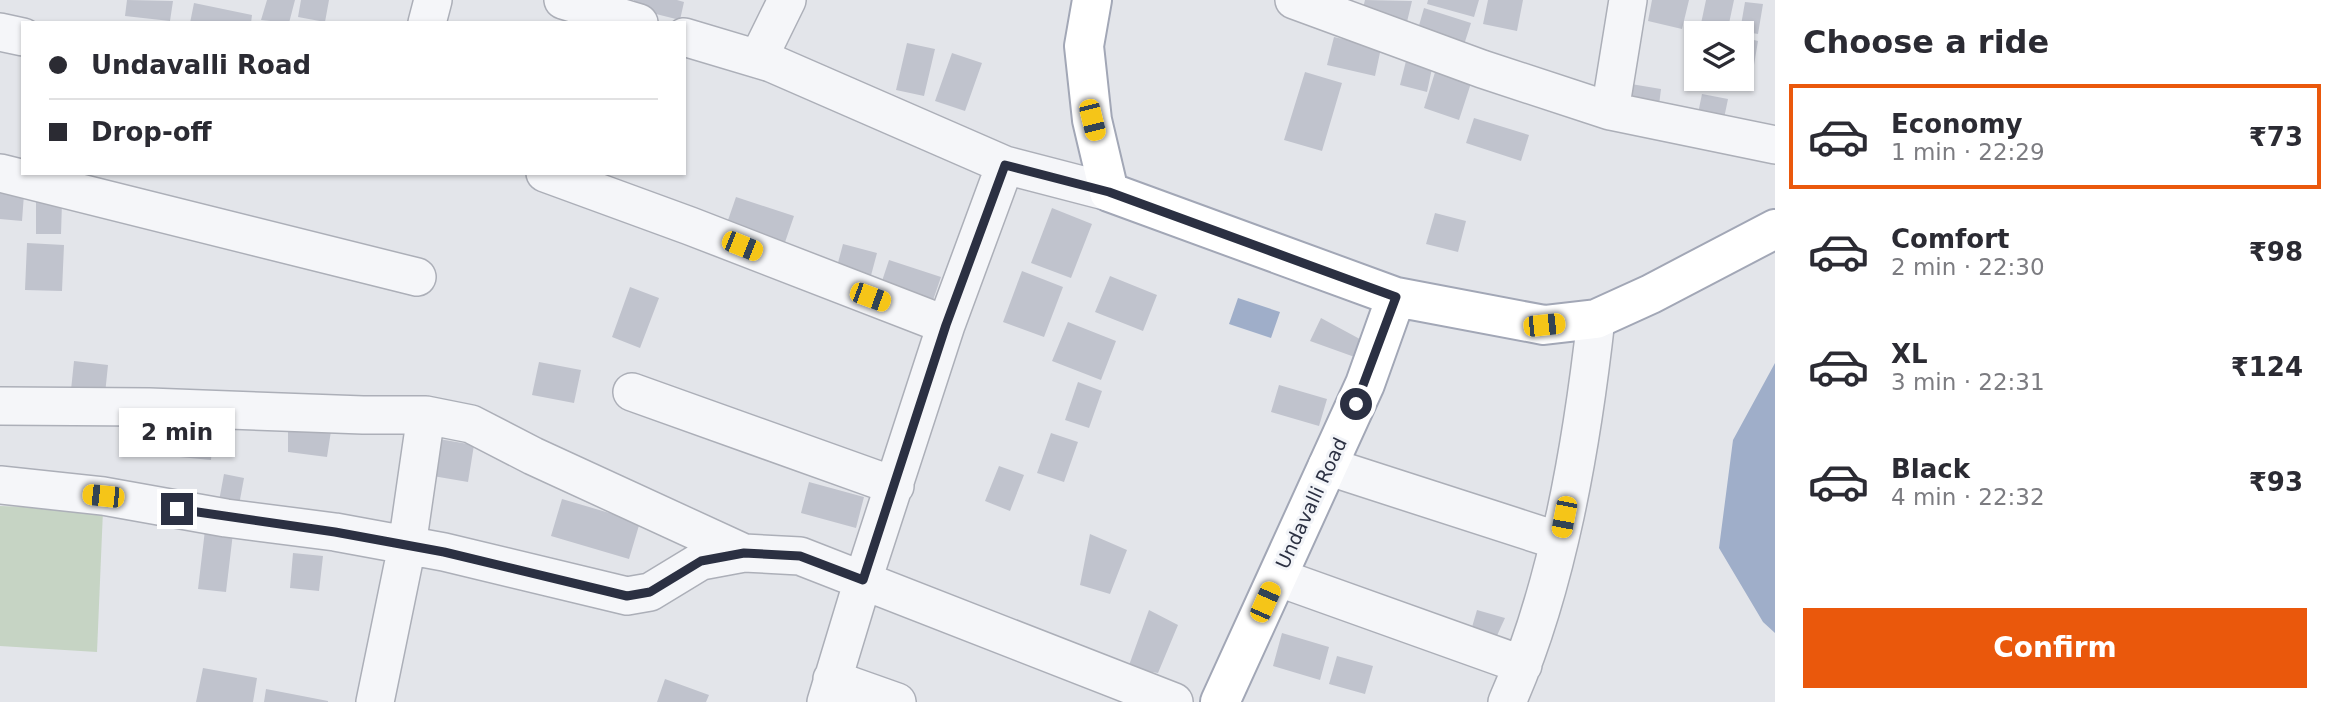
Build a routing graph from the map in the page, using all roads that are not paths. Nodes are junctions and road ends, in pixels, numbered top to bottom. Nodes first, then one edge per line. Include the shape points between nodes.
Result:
1 (433, 0) edge
2 (564, 0) edge
3 (787, 0) edge
4 (1092, 0) edge
5 (1294, 0) edge
6 (1628, 0) edge
7 (428, 21) edge
8 (632, 21) edge
9 (0, 33) edge
10 (21, 37) edge
11 (686, 38) edge
12 (758, 59) junction
13 (1610, 111) junction
14 (1775, 145) edge
15 (1005, 165) junction
16 (0, 173) edge
17 (550, 175) edge
18 (1109, 192) junction
19 (1775, 229) edge
20 (417, 277) dead end
21 (1396, 297) junction
22 (1597, 319) junction
23 (946, 325) junction
24 (632, 392) dead end
25 (0, 407) edge
26 (426, 415) junction
27 (1328, 466) junction
28 (0, 485) edge
29 (895, 486) junction
30 (1559, 541) junction
31 (407, 545) junction
32 (744, 553) junction
33 (1277, 577) junction
34 (863, 580) junction
35 (1523, 665) junction
36 (829, 690) edge
37 (375, 702) edge
38 (897, 702) edge
39 (1174, 702) edge
40 (1220, 702) edge
41 (1507, 702) edge

1 - 7 street
2 - 8 street
3 - 12 street
4 - 18 main road via 1084,47 1092,120
5 - 13 street
6 - 13 street
9 - 10 street
11 - 12 street
12 - 15 street
13 - 14 street
15 - 18 street
15 - 23 street
16 - 20 street
17 - 23 street
18 - 21 main road
19 - 22 main road
21 - 22 main road via 1544,325
21 - 27 main road, Undavalli Road via 1365,384
22 - 30 street via 1587,400
23 - 29 street
24 - 29 street
25 - 26 street
26 - 31 street
26 - 32 street via 471,424
27 - 30 street
27 - 33 main road, Undavalli Road
28 - 31 street via 103,496
29 - 34 street
30 - 35 street
31 - 32 street via 627,596 650,592 701,561
31 - 37 street
32 - 34 street via 800,556
33 - 35 street
33 - 40 main road, Undavalli Road
34 - 36 street
34 - 39 street
35 - 41 street
36 - 38 street

